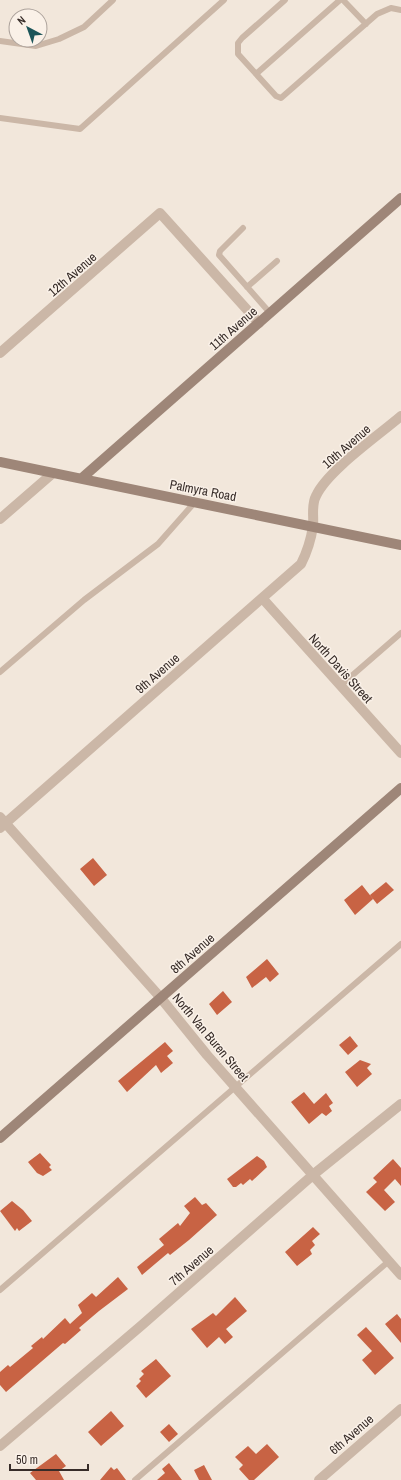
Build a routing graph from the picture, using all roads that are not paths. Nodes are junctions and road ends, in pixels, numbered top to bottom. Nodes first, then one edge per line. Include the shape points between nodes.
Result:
1 (113, 0) edge
2 (224, 0) edge
3 (285, 0) edge
4 (340, 0) edge
5 (343, 0) edge
6 (401, 10) edge
7 (366, 24) junction
8 (0, 41) edge
9 (256, 74) junction
10 (0, 118) edge
11 (401, 198) edge
12 (243, 228) dead end
13 (277, 262) dead end
14 (247, 287) junction
15 (270, 313) junction
16 (259, 323) junction
17 (0, 353) edge
18 (401, 416) edge
19 (0, 462) edge
20 (53, 473) junction
21 (82, 478) junction
22 (194, 502) junction
23 (0, 519) edge
24 (313, 526) junction
25 (401, 545) edge
26 (263, 598) junction
27 (401, 633) edge
28 (0, 672) edge
29 (340, 686) junction
30 (401, 753) edge
31 (401, 788) edge
32 (2, 823) edge
33 (401, 944) edge
34 (160, 997) junction
35 (237, 1087) junction
36 (401, 1104) edge
37 (0, 1138) edge
38 (314, 1174) junction
39 (389, 1261) junction
40 (401, 1275) edge
41 (0, 1290) edge
42 (401, 1408) edge
43 (0, 1446) edge
44 (135, 1480) edge
45 (319, 1480) edge

1 - 8 lane via 84,27 59,39 36,46
2 - 10 lane via 80,129
3 - 9 lane via 238,43 238,54
4 - 9 lane
5 - 7 lane
6 - 7 lane via 391,8
7 - 9 lane via 281,98 276,96
11 - 15 street, 11th Avenue
12 - 14 lane via 219,255
13 - 14 lane
14 - 15 lane
15 - 16 street, 11th Avenue
16 - 17 street, 12th Avenue via 160,213
16 - 21 street, 11th Avenue
18 - 24 street, 10th Avenue via 326,481 313,503
19 - 20 street, Palmyra Road
20 - 21 street, Palmyra Road
20 - 23 street
21 - 22 street, Palmyra Road
22 - 24 street, Palmyra Road
22 - 28 lane via 158,544 84,600
24 - 25 street, Palmyra Road
24 - 26 street, 9th Avenue via 308,551 301,564
26 - 29 street, North Davis Street
26 - 32 street, 9th Avenue
27 - 29 lane
29 - 30 street, North Davis Street
31 - 34 street, 8th Avenue
32 - 34 street, North Van Buren Street
33 - 35 lane
34 - 35 street, North Van Buren Street
34 - 37 street, 8th Avenue
35 - 38 street, North Van Buren Street
35 - 41 lane
36 - 38 street, 7th Avenue
38 - 39 street, North Van Buren Street
38 - 43 street, 7th Avenue
39 - 40 street, North Van Buren Street
39 - 44 lane
42 - 45 street, 6th Avenue

